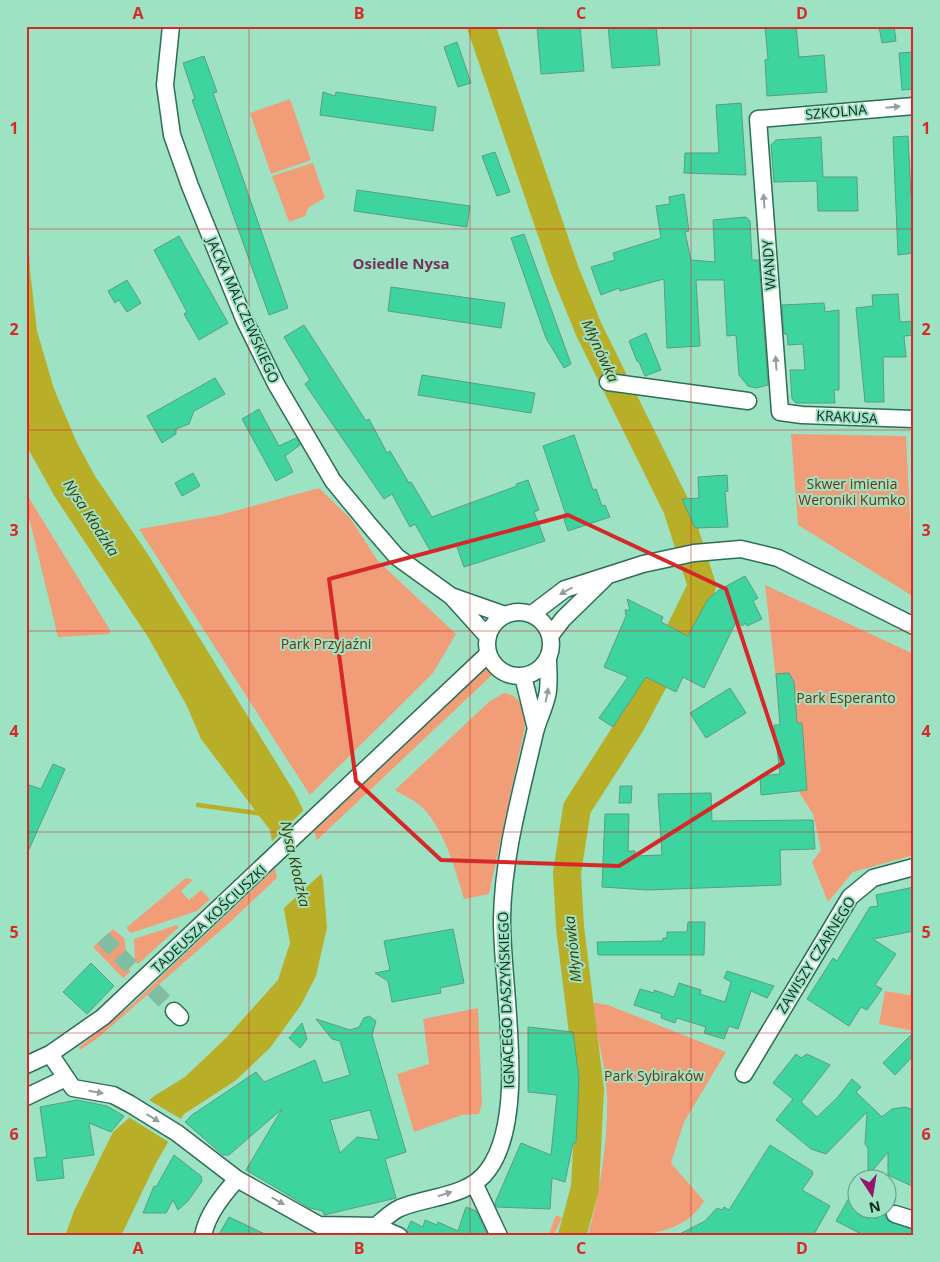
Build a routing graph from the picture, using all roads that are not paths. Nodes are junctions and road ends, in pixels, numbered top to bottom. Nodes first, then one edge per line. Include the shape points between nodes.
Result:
1 (171, 26) edge
2 (914, 106) edge
3 (758, 119) joint
4 (608, 382) dead end
5 (748, 401) dead end
6 (780, 412) joint
7 (914, 419) edge
8 (605, 578) junction
9 (451, 596) junction
10 (532, 614) junction
11 (505, 615) junction
12 (914, 626) edge
13 (550, 636) junction
14 (488, 637) junction
15 (488, 654) junction
16 (548, 659) junction
17 (522, 676) junction
18 (536, 730) junction
19 (914, 867) edge
20 (50, 1054) junction
21 (26, 1065) edge
22 (744, 1074) dead end
23 (66, 1078) junction
24 (26, 1098) edge
25 (237, 1178) junction
26 (475, 1185) junction
27 (898, 1215) edge
28 (914, 1220) edge
29 (375, 1231) edge
30 (203, 1236) edge
31 (399, 1236) edge
32 (499, 1236) edge

1 - 9 street, JACKA MALCZEWSKIEGO via 165,84 172,135 244,319 276,384 333,481 397,557
3 -> 2 street, SZKOLNA
6 -> 3 street, WANDY
4 - 5 street
6 - 7 street, KRAKUSA
8 -> 10 street via 566,589
8 - 12 street via 666,558 725,549 753,550 778,558
8 - 13 street
9 - 11 street, JACKA MALCZEWSKIEGO
9 - 14 street, JACKA MALCZEWSKIEGO
10 - 11 street via 519,611
10 - 13 street via 541,619
11 - 14 street via 491,628
13 - 16 street via 552,644
14 - 15 street
15 - 17 street via 499,669
15 - 20 street, TADEUSZA KOŚCIUSZKI via 103,1017
16 - 17 street via 537,670
18 -> 16 street, IGNACEGO DASZYŃSKIEGO via 548,695
17 - 18 street, IGNACEGO DASZYŃSKIEGO
18 - 26 street, IGNACEGO DASZYŃSKIEGO via 521,792 503,896 509,1094 504,1140 489,1170
19 - 22 street, ZAWISZY CZARNEGO via 873,878 850,898
20 - 21 street, TADEUSZA KOŚCIUSZKI
20 - 23 street
23 - 24 street
23 -> 25 street via 73,1088 113,1095 130,1104 177,1132
25 -> 29 street via 318,1225
25 - 30 street via 214,1209
29 -> 26 street via 398,1209
26 - 32 street
27 - 28 street
29 - 31 street

